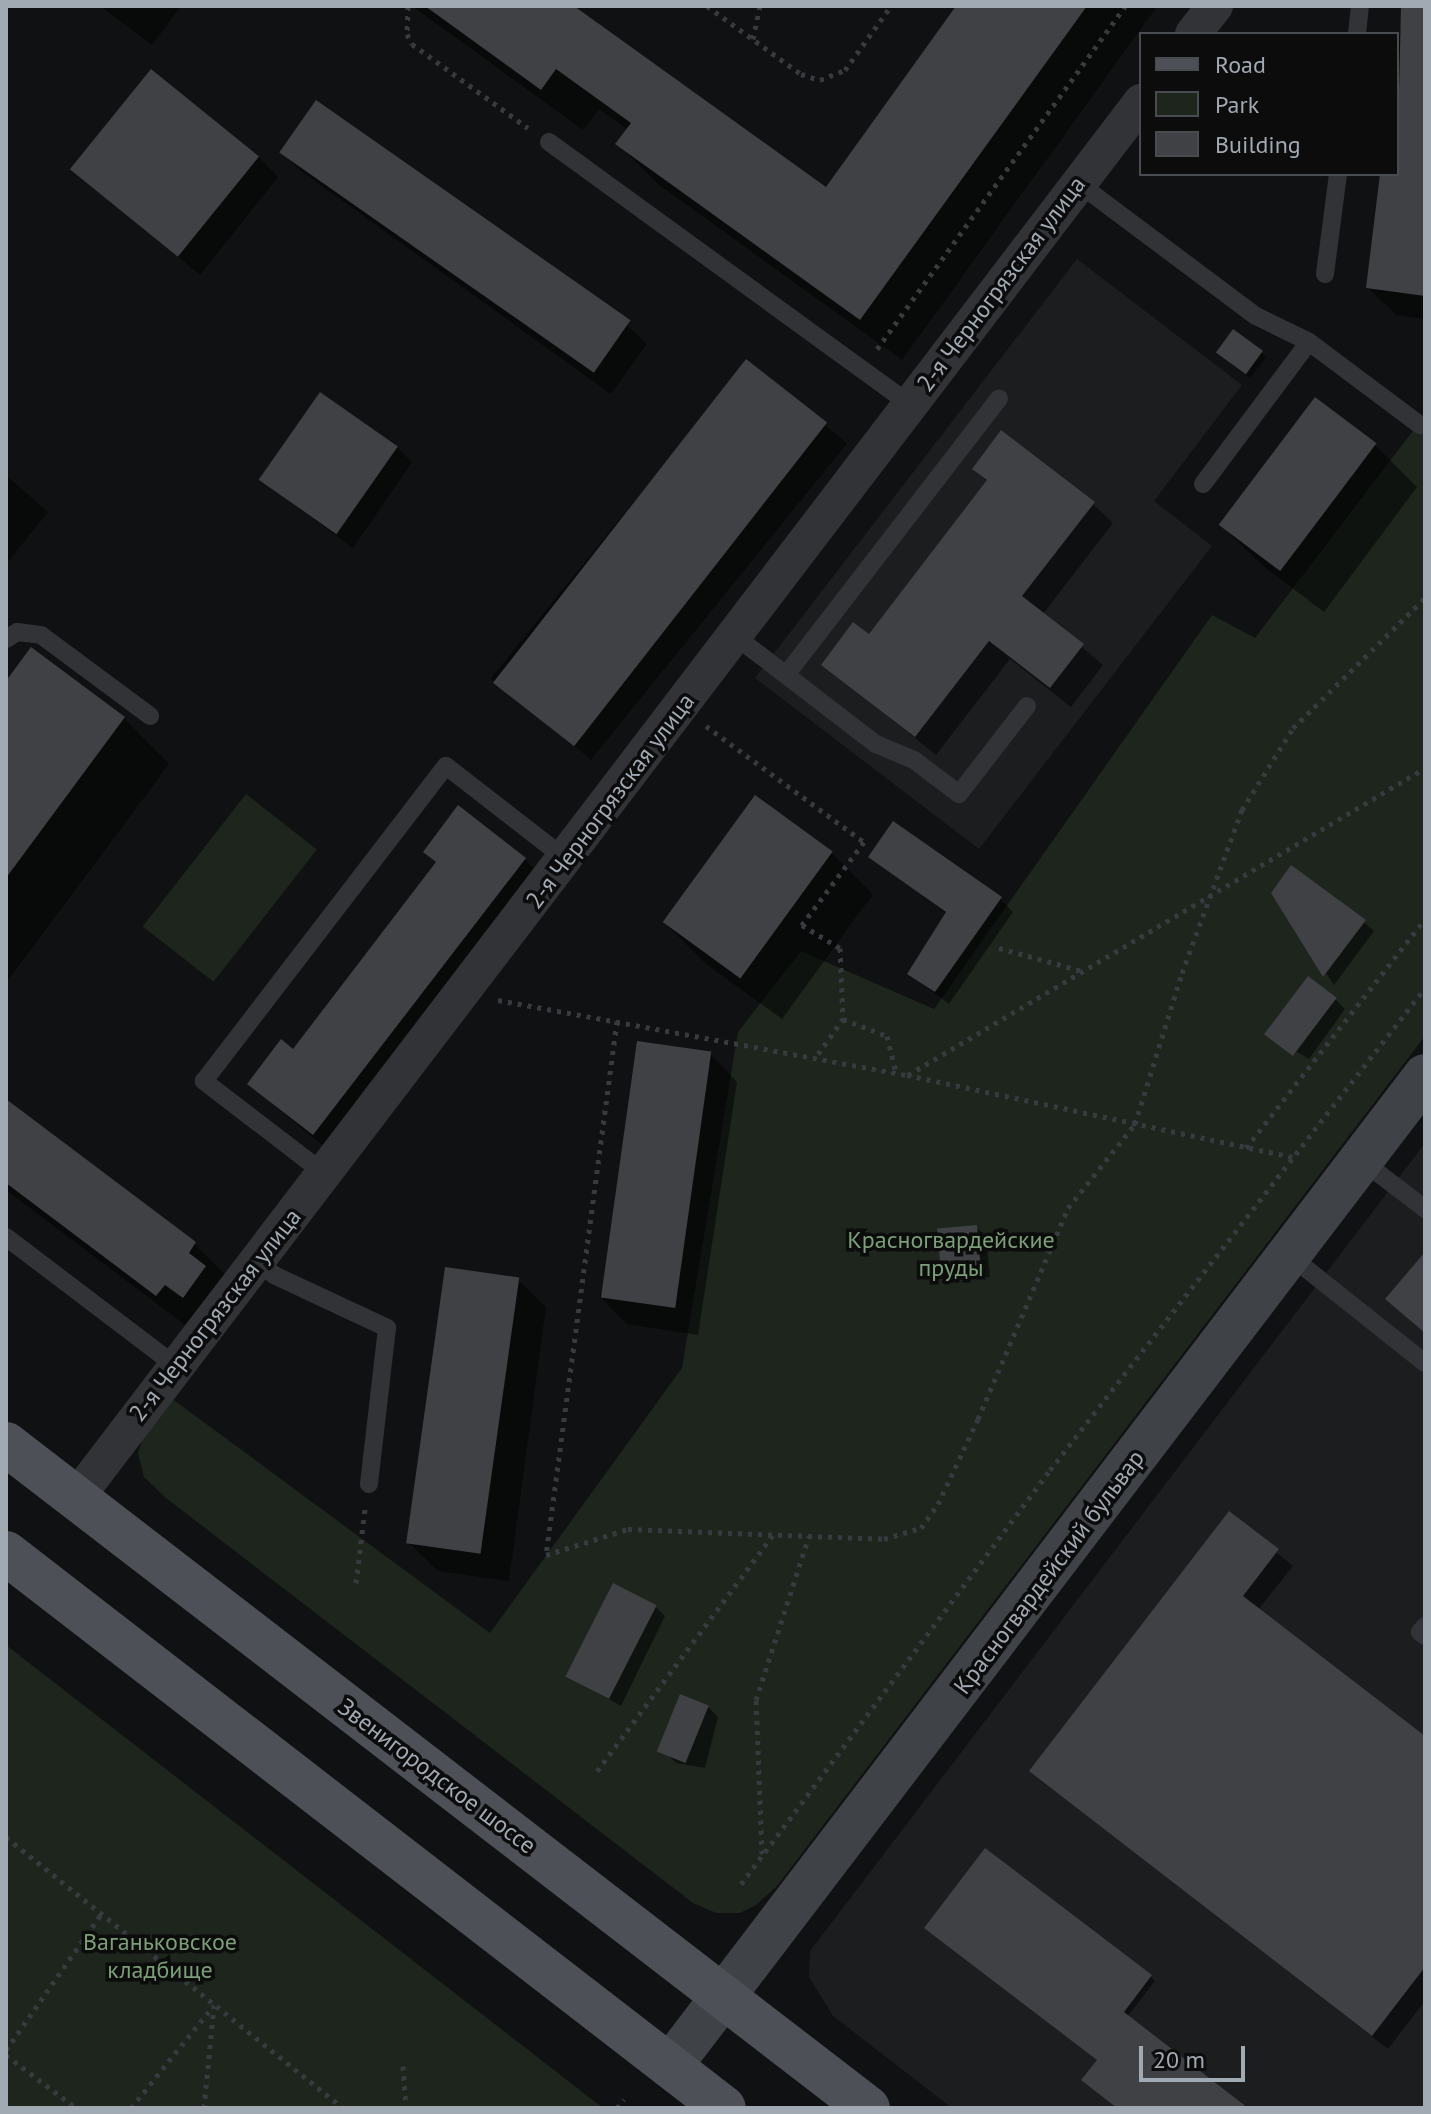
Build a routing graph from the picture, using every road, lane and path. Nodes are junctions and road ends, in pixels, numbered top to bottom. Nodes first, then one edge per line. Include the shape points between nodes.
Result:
1 (408, 6) edge
2 (707, 6) edge
3 (760, 6) edge
4 (891, 6) edge
5 (1125, 6) edge
6 (1215, 6) edge
7 (1360, 6) edge
8 (1195, 32) edge
9 (1357, 32) edge
10 (753, 39) junction
11 (1139, 105) edge
12 (528, 128) dead end
13 (549, 142) dead end
14 (1338, 176) edge
15 (1078, 183) junction
16 (1325, 274) dead end
17 (1309, 342) junction
18 (862, 369) junction
19 (999, 398) dead end
20 (910, 404) junction
21 (1420, 425) dead end
22 (1203, 484) dead end
23 (1425, 598) edge
24 (735, 636) junction
25 (6, 639) edge
26 (786, 675) junction
27 (1027, 706) dead end
28 (150, 716) dead end
29 (692, 735) dead end
30 (1425, 768) edge
31 (566, 859) junction
32 (1216, 891) junction
33 (1425, 919) edge
34 (999, 948) dead end
35 (1082, 971) junction
36 (499, 986) dead end
37 (1425, 988) edge
38 (843, 1019) junction
39 (617, 1021) junction
40 (818, 1054) dead end
41 (896, 1073) junction
42 (907, 1075) junction
43 (1425, 1076) edge
44 (1135, 1124) junction
45 (1246, 1148) junction
46 (1292, 1157) junction
47 (1361, 1160) junction
48 (325, 1174) junction
49 (1425, 1209) edge
50 (6, 1237) edge
51 (1289, 1255) junction
52 (257, 1262) junction
53 (1425, 1363) edge
54 (176, 1366) junction
55 (6, 1444) edge
56 (369, 1484) joint
57 (76, 1498) junction
58 (774, 1534) junction
59 (809, 1536) junction
60 (6, 1553) edge
61 (356, 1583) dead end
62 (1425, 1626) edge
63 (1425, 1636) edge
64 (597, 1771) dead end
65 (6, 1837) edge
66 (762, 1855) junction
67 (741, 1884) dead end
68 (102, 1913) junction
69 (724, 1996) junction
70 (214, 2005) junction
71 (6, 2052) edge
72 (403, 2066) dead end
73 (670, 2066) junction
74 (624, 2099) dead end
75 (76, 2108) edge
76 (131, 2108) edge
77 (204, 2108) edge
78 (343, 2108) edge
79 (406, 2108) edge
80 (617, 2108) edge
81 (724, 2108) edge
82 (868, 2108) edge

1 - 12 path via 412,44
2 - 10 path
3 - 10 path
4 - 10 path via 845,70 828,79 801,74
5 - 18 path
6 - 8 street
7 - 9 lane
11 - 15 street, 2-я Черногрязская улица
13 - 18 lane
14 - 16 lane
15 - 17 lane via 1256,316
15 - 20 street, 2-я Черногрязская улица
17 - 21 lane
17 - 22 lane
18 - 20 lane
19 - 26 lane
20 - 24 street, 2-я Черногрязская улица
23 - 32 path via 1293,728 1242,810
24 - 26 lane
24 - 31 street, 2-я Черногрязская улица
25 - 28 lane via 17,632 41,635
26 - 27 lane via 876,744 914,760 959,794
29 - 38 path via 702,722 864,842 802,925 840,948
30 - 32 path
31 - 48 street, 2-я Черногрязская улица
31 - 48 lane via 446,766 223,1056 204,1081
32 - 35 path
32 - 44 path via 1182,973
33 - 45 path
34 - 35 path
35 - 42 path
36 - 39 path via 489,998
37 - 46 path
38 - 40 path
38 - 41 path via 887,1036
39 - 41 path
39 - 58 path via 546,1555 628,1529
41 - 42 path
42 - 44 path
43 - 47 street, Красногвардейский бульвар
44 - 45 path
44 - 59 path via 1068,1208 978,1419 921,1528 884,1539
45 - 46 path
46 - 66 path
47 - 49 lane
47 - 51 street, Красногвардейский бульвар
48 - 52 street, 2-я Черногрязская улица
50 - 54 lane
51 - 53 lane
51 - 69 street, Красногвардейский бульвар
52 - 54 street, 2-я Черногрязская улица
52 - 56 lane via 387,1328
54 - 57 street, 2-я Черногрязская улица
55 - 57 main road, Звенигородское шоссе
56 - 61 path
57 - 69 main road, Звенигородское шоссе
58 - 59 path
58 - 64 path
59 - 66 path via 756,1700
60 - 73 main road
62 - 63 lane via 1420,1632
65 - 68 path
66 - 67 path
68 - 70 path
68 - 71 path
69 - 73 street, Красногвардейский бульвар
69 - 82 main road, Звенигородское шоссе
70 - 76 path
70 - 77 path
70 - 78 path
71 - 75 path
72 - 79 path
73 - 81 main road
74 - 80 path

